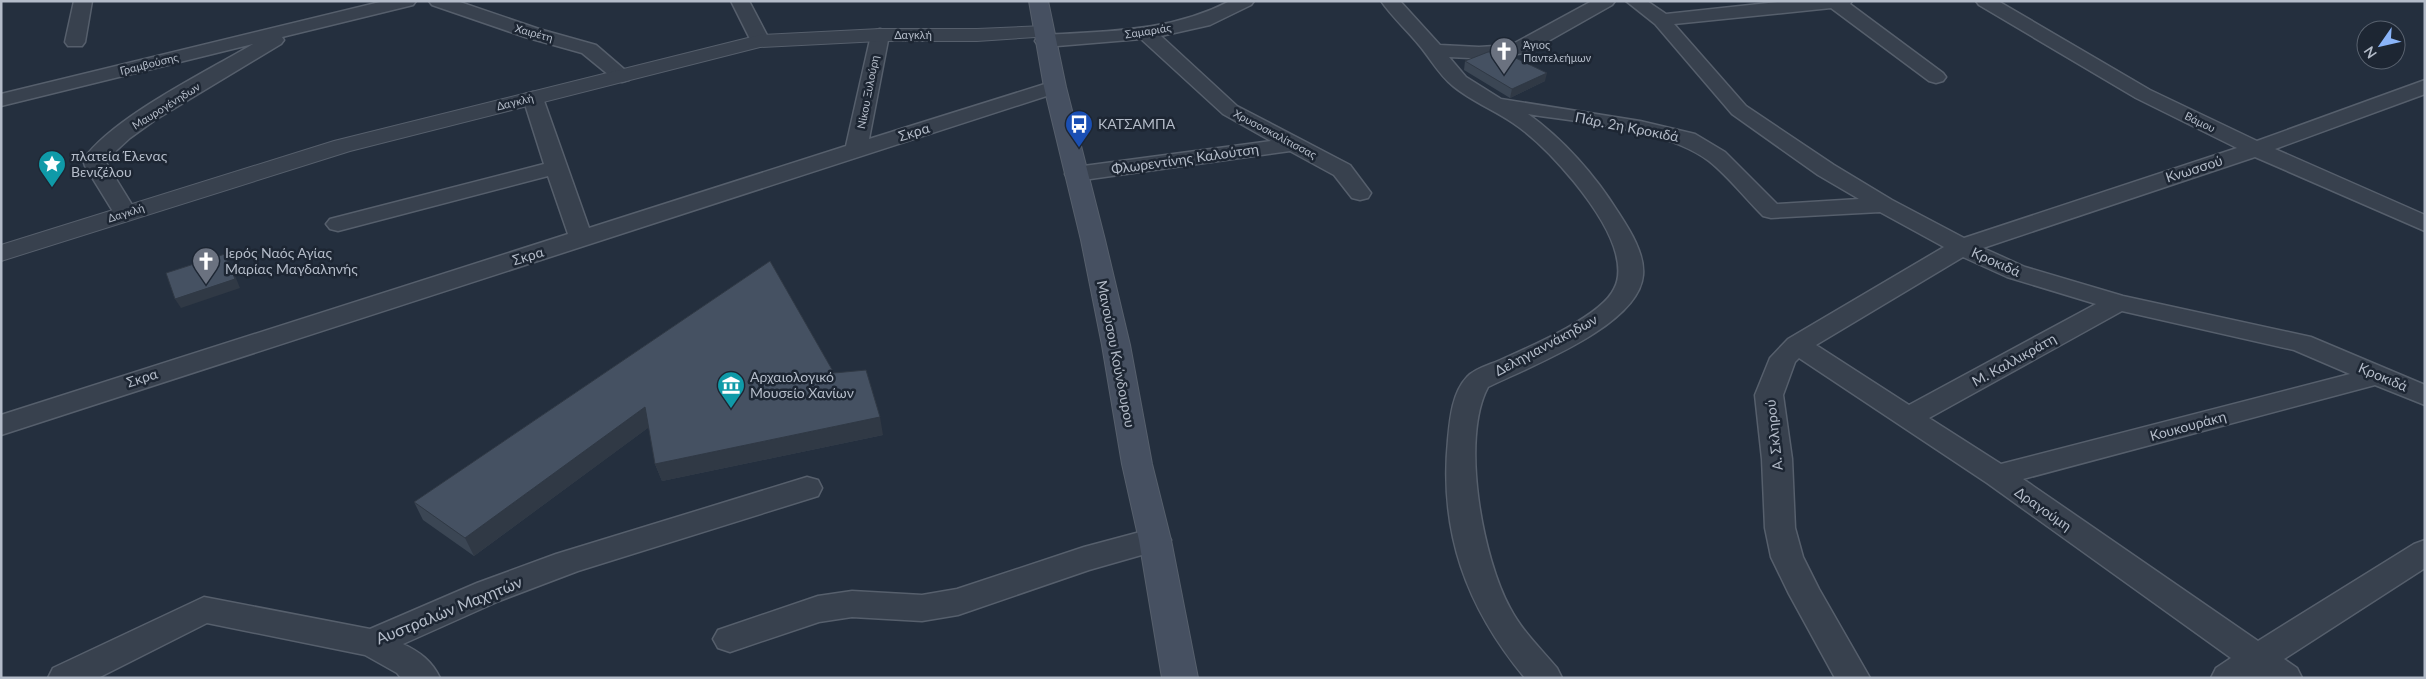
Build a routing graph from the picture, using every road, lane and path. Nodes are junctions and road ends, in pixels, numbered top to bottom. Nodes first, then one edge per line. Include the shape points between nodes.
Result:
1 (83, 1) edge
2 (334, 1) edge
3 (407, 1) edge
4 (438, 1) edge
5 (740, 1) edge
6 (1038, 1) edge
7 (1245, 1) edge
8 (1390, 1) edge
9 (1606, 1) edge
10 (1635, 1) edge
11 (1691, 1) edge
12 (1985, 1) edge
13 (1839, 2) edge
14 (1706, 15) junction
15 (1662, 20) junction
16 (296, 27) junction
17 (1146, 33) junction
18 (880, 35) junction
19 (1044, 36) junction
20 (760, 40) junction
21 (75, 42) dead end
22 (1435, 50) junction
23 (622, 76) junction
24 (1936, 77) dead end
25 (2425, 86) edge
26 (1056, 87) junction
27 (533, 98) junction
28 (2398, 98) junction
29 (1, 100) edge
30 (1493, 103) junction
31 (2425, 108) edge
32 (1294, 144) junction
33 (2256, 149) junction
34 (856, 150) junction
35 (557, 167) junction
36 (1076, 174) junction
37 (1360, 193) dead end
38 (1884, 205) junction
39 (125, 213) junction
40 (338, 224) dead end
41 (2425, 224) edge
42 (581, 239) junction
43 (1962, 247) junction
44 (1, 253) edge
45 (2118, 303) junction
46 (1797, 345) junction
47 (2379, 376) junction
48 (2425, 396) edge
49 (1910, 418) junction
50 (1, 425) edge
51 (1997, 476) junction
52 (807, 488) dead end
53 (1155, 540) junction
54 (2423, 555) edge
55 (730, 639) dead end
56 (372, 642) junction
57 (2256, 658) junction
58 (66, 678) edge
59 (423, 678) edge
60 (1180, 678) edge
61 (1545, 678) edge
62 (1853, 678) edge
63 (2228, 678) edge
64 (2285, 678) edge

1 - 21 street
2 - 16 street
3 - 16 street, Γραμβούσης
4 - 23 street, Χαιρέτη via 589,49
5 - 20 street
6 - 19 main road, Μανούσου Κούνδουρου
7 - 17 street, Σαμαριάς via 1205,20
8 - 22 street, Δεληγιαννάκηδων
9 - 22 street via 1510,52
10 - 15 street, Κροκιδά
11 - 14 street
12 - 33 street, Βάμου via 2114,78
13 - 14 street
13 - 24 street
14 - 15 street
15 - 38 street, Κροκιδά via 1739,110 1826,170
16 - 29 street, Γραμβούσης
16 - 39 street, Μαυρογένηδων via 139,122 98,151 94,160 96,166
17 - 19 street, Σαμαριάς
17 - 32 street, Χρυσοσκαλίτισσας via 1230,110
18 - 19 street, Δαγκλή
18 - 20 street, Δαγκλή
18 - 34 street, Νίκου Ξυλούρη
19 - 26 main road, Μανούσου Κούνδουρου
20 - 23 street, Δαγκλή
22 - 30 street, Δεληγιαννάκηδων via 1445,68
23 - 27 street, Δαγκλή
25 - 28 street, Κνωσσού
26 - 34 street, Σκρα
26 - 36 main road, Μανούσου Κούνδουρου
27 - 35 street
27 - 39 street, Δαγκλή via 342,146
28 - 31 street
28 - 33 street, Κνωσσού
30 - 38 street, Πάρ. 2η Κροκιδά via 1640,127 1688,139 1717,157 1771,211
30 - 61 street, Δεληγιαννάκηδων via 1537,131 1579,174 1611,219 1630,256 1632,275 1617,304 1565,338 1478,381 1470,391 1467,404 1461,447 1463,504 1472,547 1498,618
32 - 36 street, Φλωρεντίνης Καλούτση
32 - 37 street, Χρυσοσκαλίτισσας via 1342,170
33 - 41 street, Βάμου
33 - 43 street, Κνωσσού
34 - 42 street, Σκρα
35 - 40 street
35 - 42 street
36 - 53 main road, Μανούσου Κούνδουρου via 1116,345 1137,464
38 - 43 street, Κροκιδά
39 - 44 street, Δαγκλή
42 - 50 street, Σκρα
43 - 45 street, Κροκιδά via 2016,272
43 - 46 street, Α. Σκληρού
45 - 47 street, Κροκιδά via 2302,343
45 - 49 street, Μ. Καλλικράτη
46 - 49 street, Δραγούμη
46 - 62 street, Α. Σκληρού via 1783,358 1769,395 1777,459 1780,528 1787,556 1805,594
47 - 48 street, Κροκιδά
47 - 51 street, Κουκουράκη
49 - 51 street, Δραγούμη
51 - 57 street, Δραγούμη
52 - 56 street, Αυστραλών Μαχητών via 567,562
53 - 55 street via 1084,559 958,602 922,608 852,604 818,609
53 - 60 main road, Μανούσου Κούνδουρου
54 - 57 street
56 - 58 street, Αυστραλών Μαχητών via 204,610
56 - 59 street via 408,663
57 - 63 street
57 - 64 street, Δραγούμη

